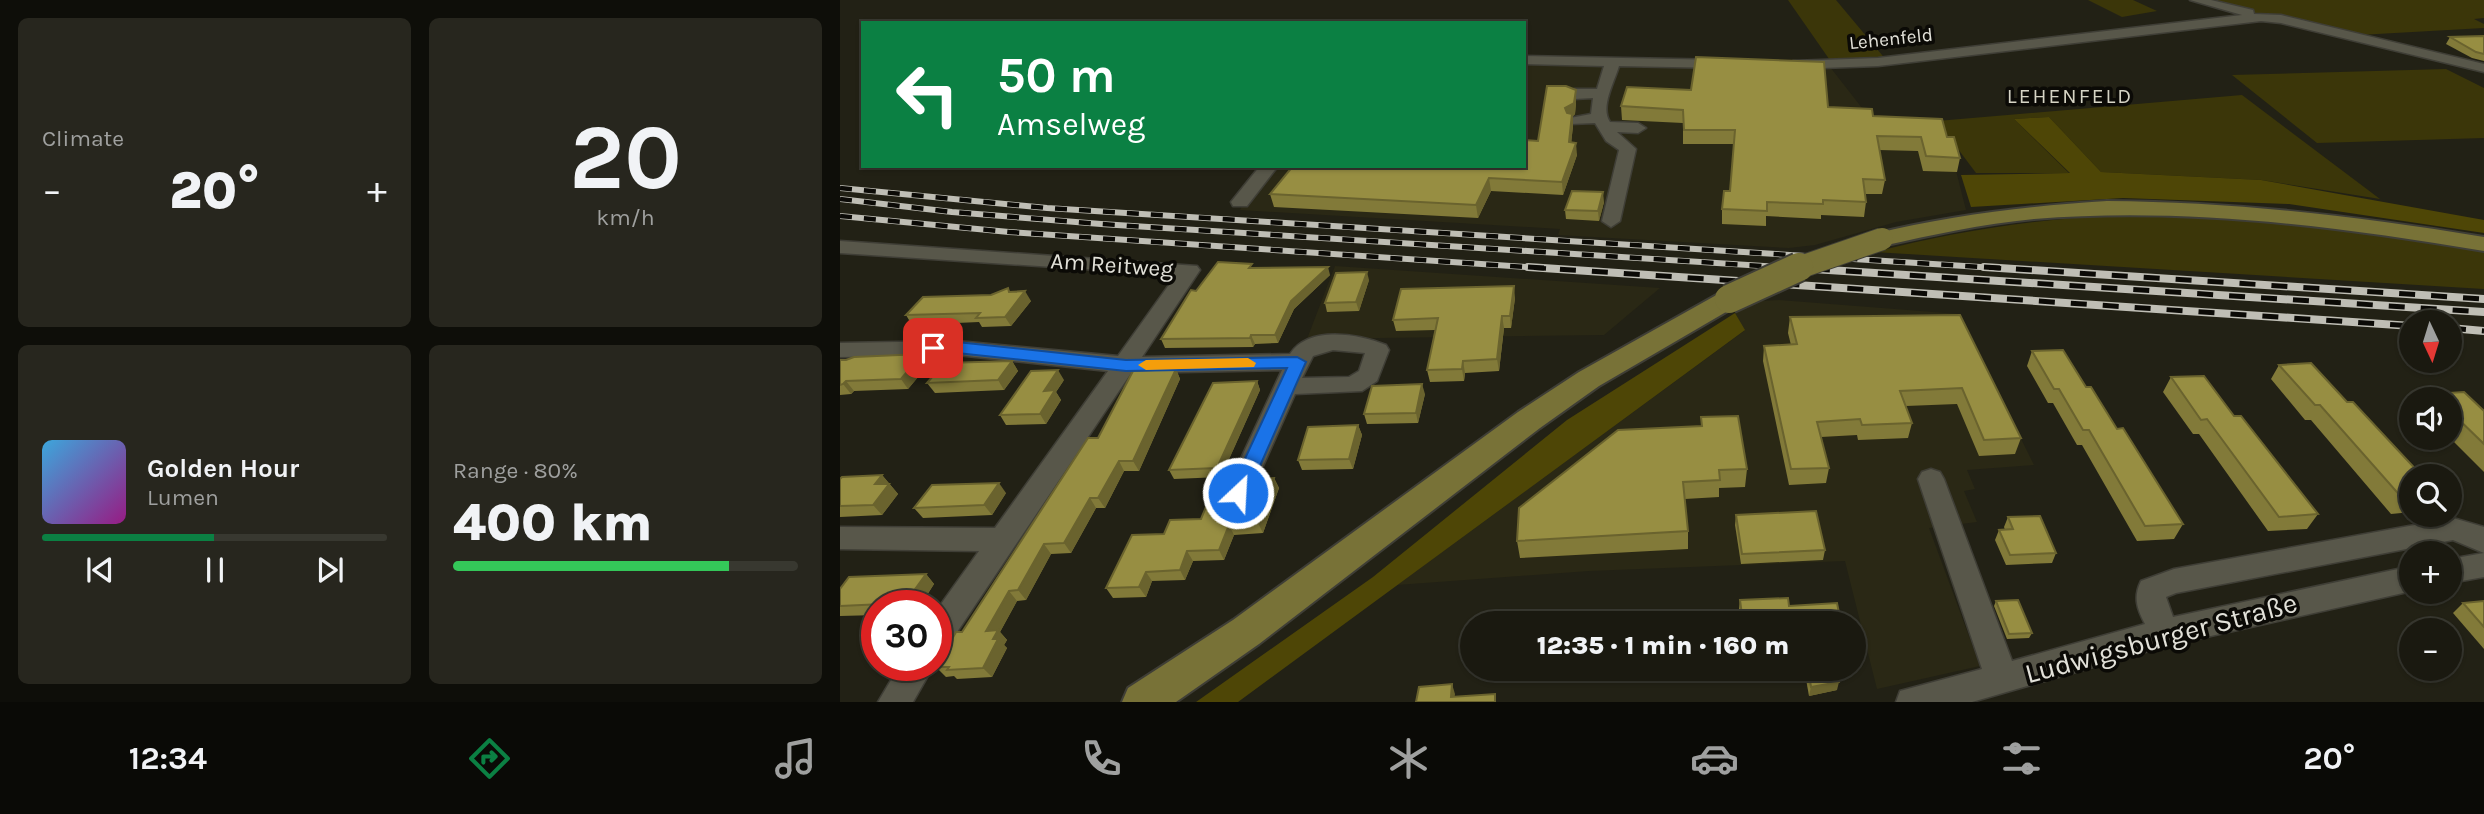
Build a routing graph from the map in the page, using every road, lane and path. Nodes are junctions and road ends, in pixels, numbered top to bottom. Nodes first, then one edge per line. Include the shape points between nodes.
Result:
1 (2196, 0) edge
2 (2261, 17) junction
3 (1526, 60) edge
4 (1613, 62) junction
5 (1742, 64) edge
6 (1781, 65) edge
7 (2484, 68) edge
8 (1602, 93) junction
9 (1574, 94) edge
10 (1576, 121) dead end
11 (1603, 122) junction
12 (1639, 128) dead end
13 (1267, 168) edge
14 (1240, 202) dead end
15 (1611, 221) dead end
16 (2484, 244) edge
17 (840, 247) edge
18 (840, 350) edge
19 (1297, 362) junction
20 (1126, 365) junction
21 (1288, 386) junction
22 (1931, 479) dead end
23 (1238, 493) dead end
24 (840, 538) edge
25 (1002, 540) junction
26 (2484, 541) edge
27 (2484, 565) edge
28 (2462, 569) edge
29 (2399, 581) edge
30 (952, 613) edge
31 (2166, 632) junction
32 (2002, 680) junction
33 (908, 681) edge
34 (894, 702) edge
35 (1142, 702) edge
36 (1912, 702) edge

1 - 2 street
2 - 6 street, Lehenfeld via 1837,69
2 - 7 street
3 - 4 street
4 - 5 street
4 - 8 street
8 - 9 street
8 - 11 street via 1598,107
10 - 11 street
11 - 12 street
11 - 15 street via 1628,149
13 - 14 street
16 - 35 main road, bridge via 2277,213 2131,207 2016,213 1955,222 1809,263 1729,299 1589,379 1267,616
17 - 20 street, Am Reitweg via 1190,270
18 - 20 street via 957,348
19 - 20 street
19 - 21 street
19 - 21 street via 1304,351 1319,345 1366,344 1378,350 1369,375 1354,384
20 - 25 street, Am Reitweg
21 - 23 street
22 - 32 street
24 - 25 street
25 - 30 street, Am Reitweg
26 - 31 street via 2453,529 2174,581 2151,590 2153,613
27 - 28 street
29 - 31 street, Ludwigsburger Straße
31 - 32 street, Ludwigsburger Straße
32 - 36 street, Ludwigsburger Straße
33 - 34 street

